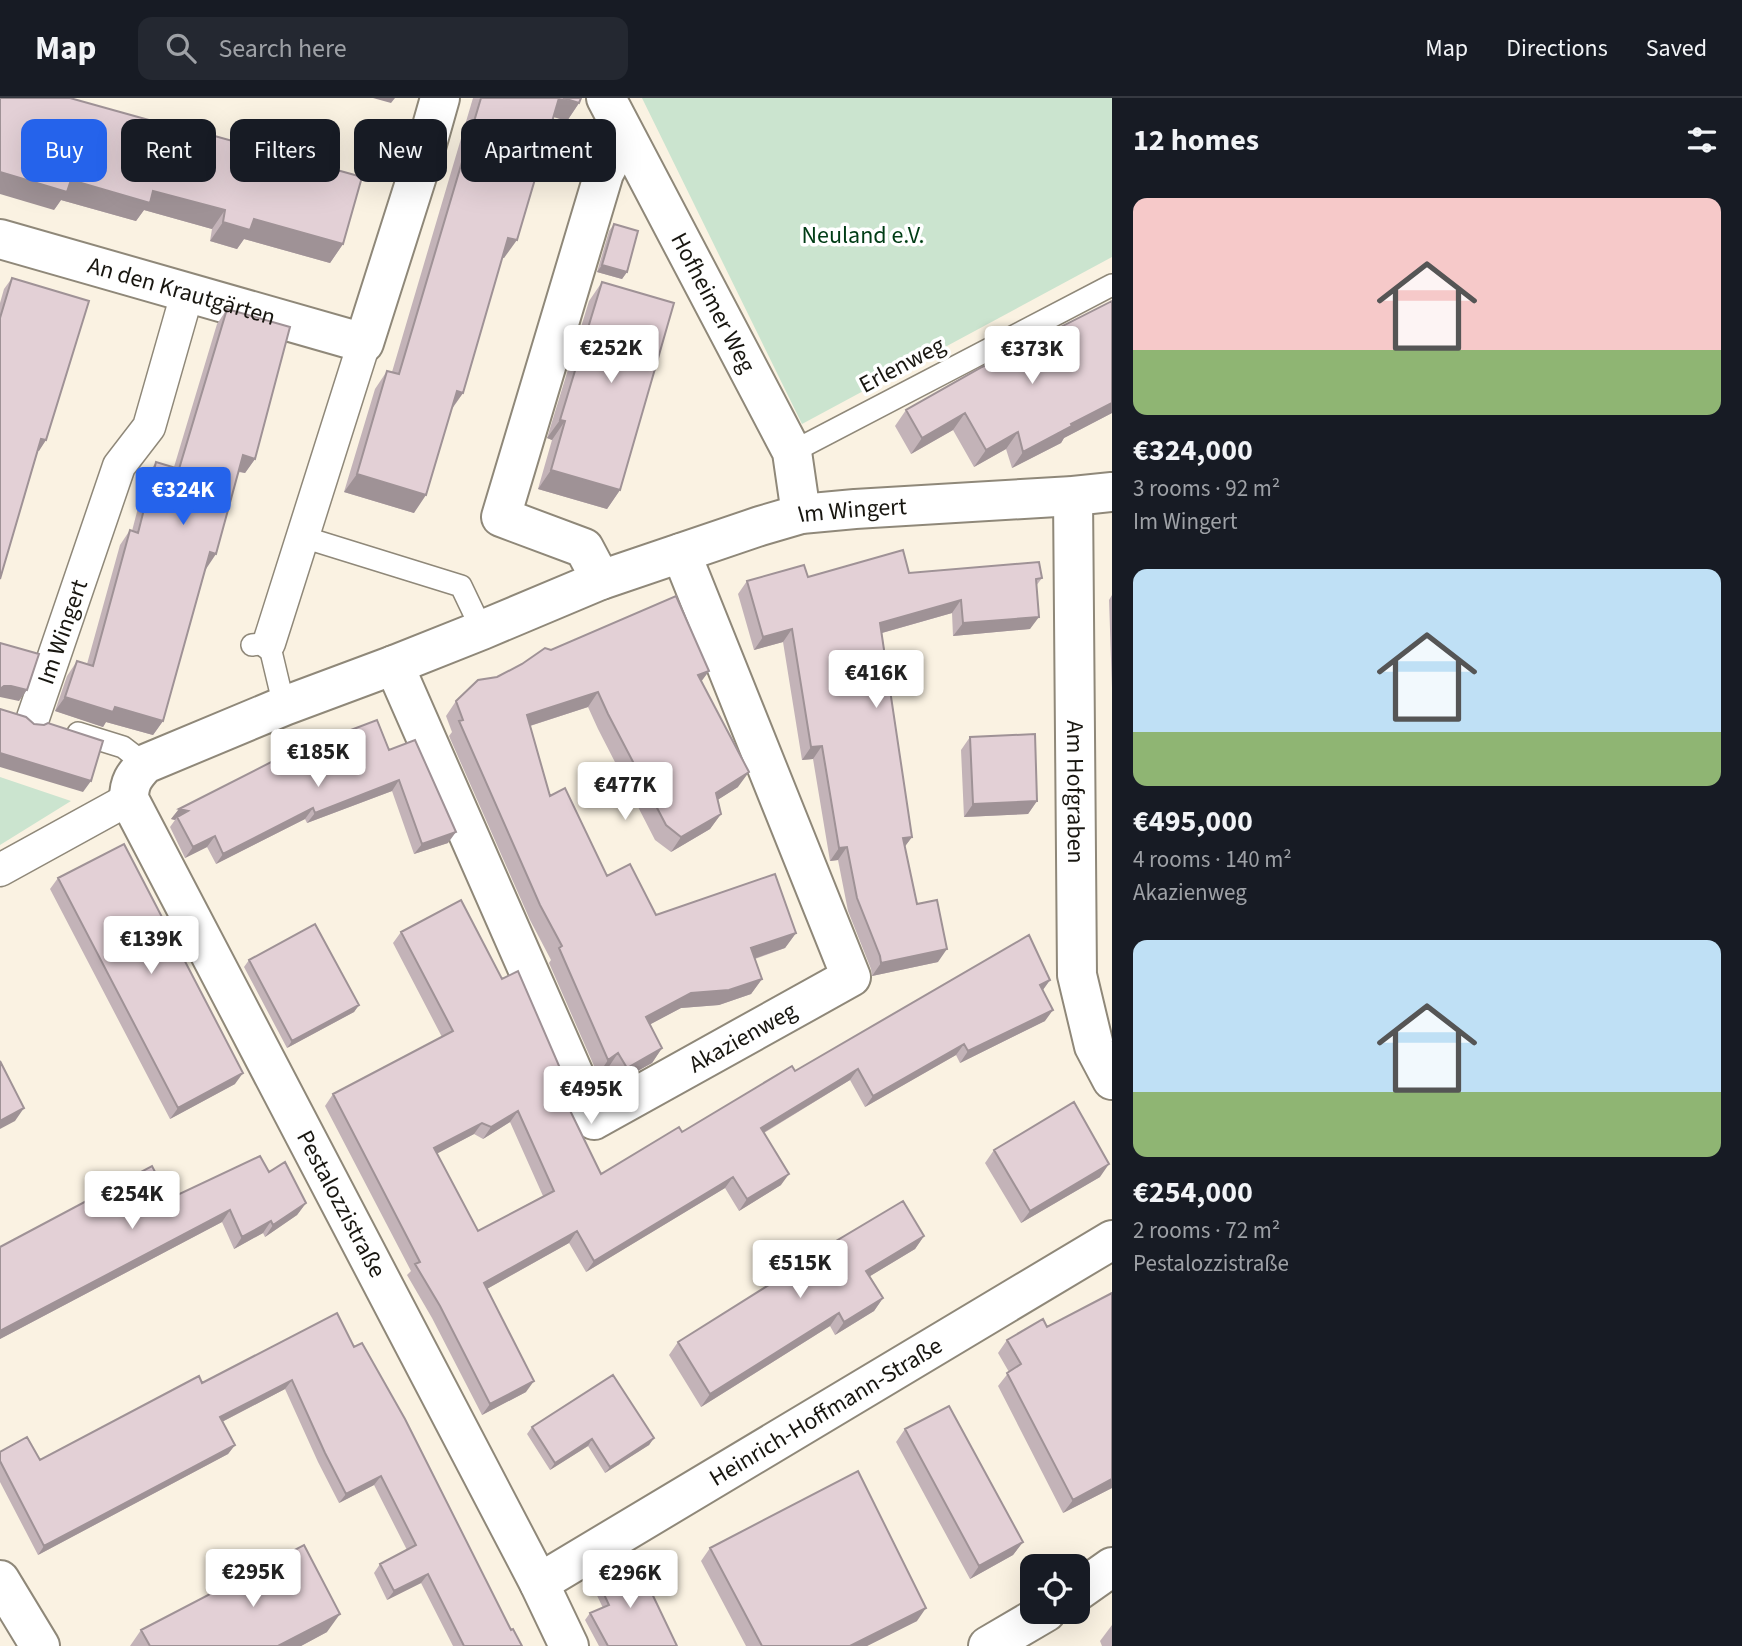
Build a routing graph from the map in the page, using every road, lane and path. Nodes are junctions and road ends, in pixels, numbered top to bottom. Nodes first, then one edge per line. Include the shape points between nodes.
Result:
1 (440, 98) edge
2 (606, 98) edge
3 (625, 138) junction
4 (0, 239) edge
5 (1112, 285) edge
6 (187, 294) junction
7 (364, 343) junction
8 (792, 453) junction
9 (1112, 492) edge
10 (1073, 496) junction
11 (801, 514) junction
12 (303, 537) junction
13 (681, 553) junction
14 (601, 580) junction
15 (482, 630) junction
16 (261, 644) joint
17 (394, 665) junction
18 (284, 706) junction
19 (37, 720) joint
20 (145, 764) junction
21 (129, 799) junction
22 (0, 870) edge
23 (1112, 1080) edge
24 (1112, 1240) edge
25 (1112, 1567) edge
26 (0, 1580) edge
27 (539, 1583) junction
28 (1090, 1583) edge
29 (1026, 1624) edge
30 (40, 1646) edge
31 (569, 1646) edge
32 (988, 1646) edge

1 - 7 street
2 - 3 street, Hofheimer Weg
3 - 8 street, Hofheimer Weg
3 - 14 street via 604,173 501,516 584,548
4 - 6 street, An den Krautgärten
5 - 8 lane, Erlenweg
6 - 7 street, An den Krautgärten
6 - 19 street, Im Wingert via 149,427 119,466
7 - 12 street
8 - 11 street, Hofheimer Weg
9 - 10 street, Im Wingert
10 - 11 street, Im Wingert
10 - 23 street, Am Hofgraben via 1077,975 1094,1046
11 - 13 street, Im Wingert
12 - 15 lane via 461,586
12 - 16 street
13 - 14 street, Im Wingert
13 - 17 street, Akazienweg via 851,977 594,1120
14 - 15 street, Im Wingert
15 - 17 street, Im Wingert
16 - 18 lane
17 - 18 street, Im Wingert
18 - 20 street, Im Wingert
19 - 20 lane, Im Wingert via 123,747
20 - 21 street via 132,781
21 - 22 street
21 - 27 street, Pestalozzistraße
24 - 27 street, Heinrich-Hoffmann-Straße
25 - 28 street
26 - 30 street
27 - 31 street, Pestalozzistraße
29 - 32 street

